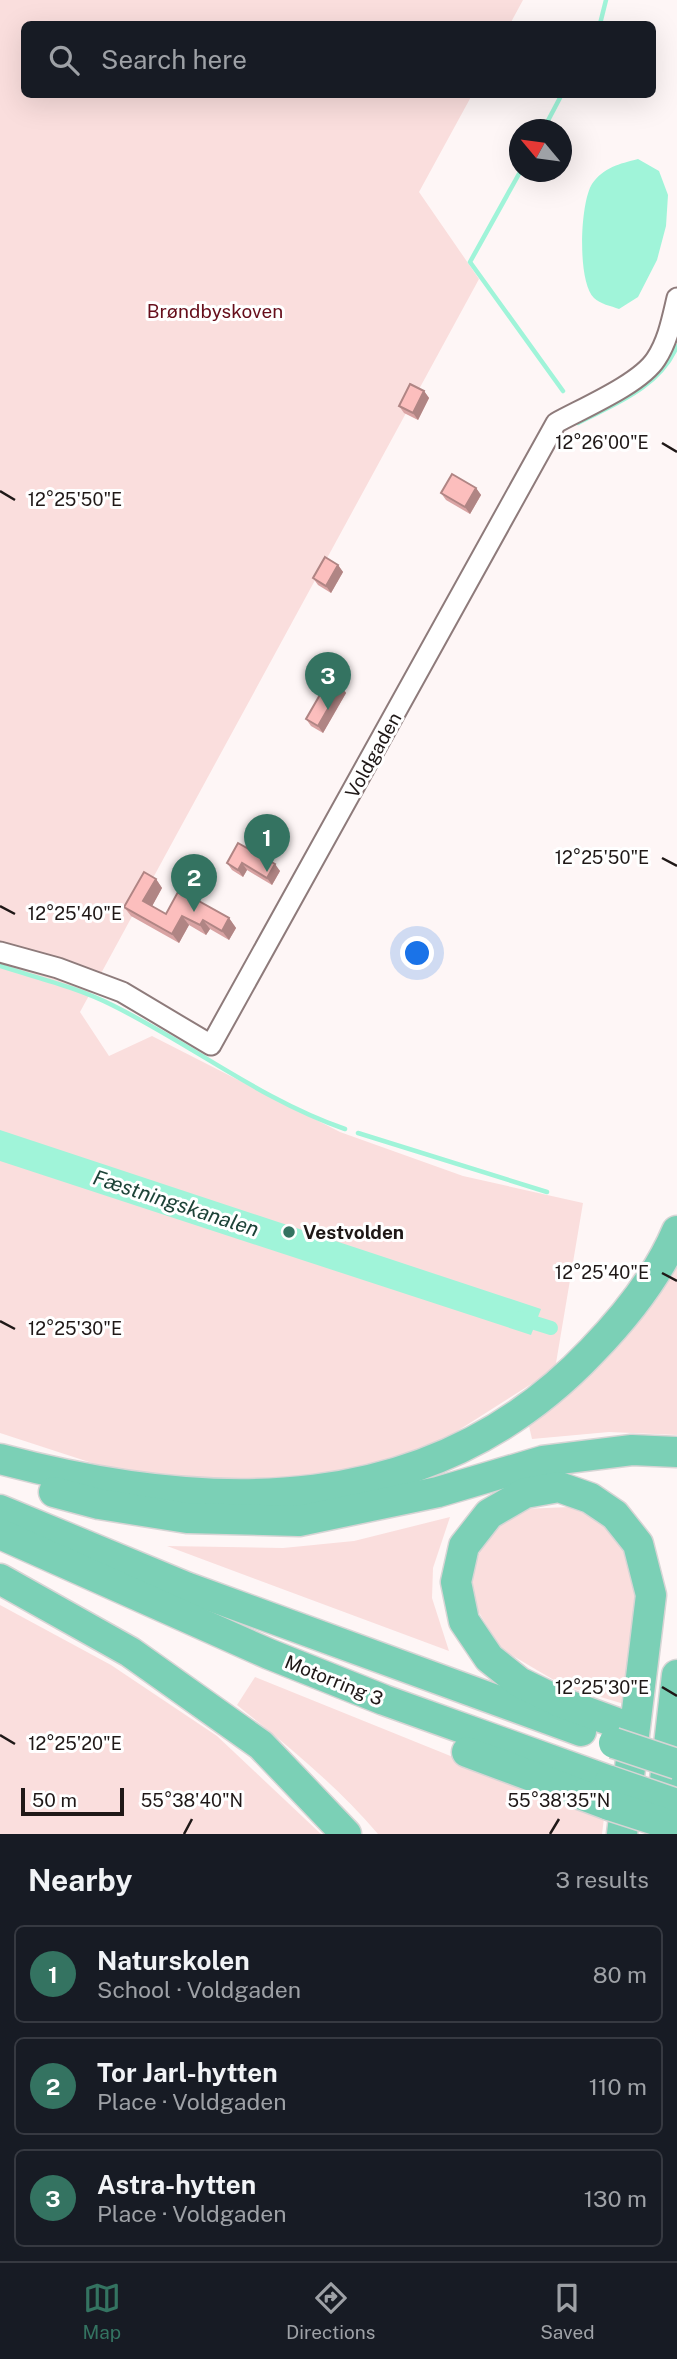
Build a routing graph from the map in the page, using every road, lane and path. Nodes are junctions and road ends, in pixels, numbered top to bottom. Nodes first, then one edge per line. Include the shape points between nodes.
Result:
1 (677, 298) edge
2 (0, 952) edge
3 (677, 1231) edge
4 (677, 1452) edge
5 (0, 1459) edge
6 (0, 1477) edge
7 (0, 1510) edge
8 (0, 1534) edge
9 (0, 1579) edge
10 (677, 1675) edge
11 (616, 1733) junction
12 (677, 1744) edge
13 (677, 1764) edge
14 (609, 1793) junction
15 (677, 1804) edge
16 (677, 1827) edge
17 (346, 1834) edge
18 (622, 1834) edge
19 (659, 1834) edge

1 - 2 street, Voldgaden via 667,340 655,362 639,376 556,423 211,1045 122,992
3 - 5 highway via 624,1318 561,1384 466,1447 349,1487 262,1495 180,1494 73,1478
4 - 6 highway via 632,1450 543,1461 438,1492 299,1521 187,1518 99,1504
7 - 11 highway, Motorring 3 via 186,1587
8 - 14 highway, Motorring 3 via 269,1654 365,1709 439,1741
9 - 17 highway via 130,1652 261,1745
10 - 19 highway
11 - 12 highway
11 - 13 highway, Motorring 3, bridge
11 - 18 highway via 519,1682 489,1658 464,1621 456,1582 464,1546 489,1514 525,1493 559,1487 590,1498 615,1515 638,1544 651,1595
14 - 15 highway, bridge
14 - 16 highway, bridge

